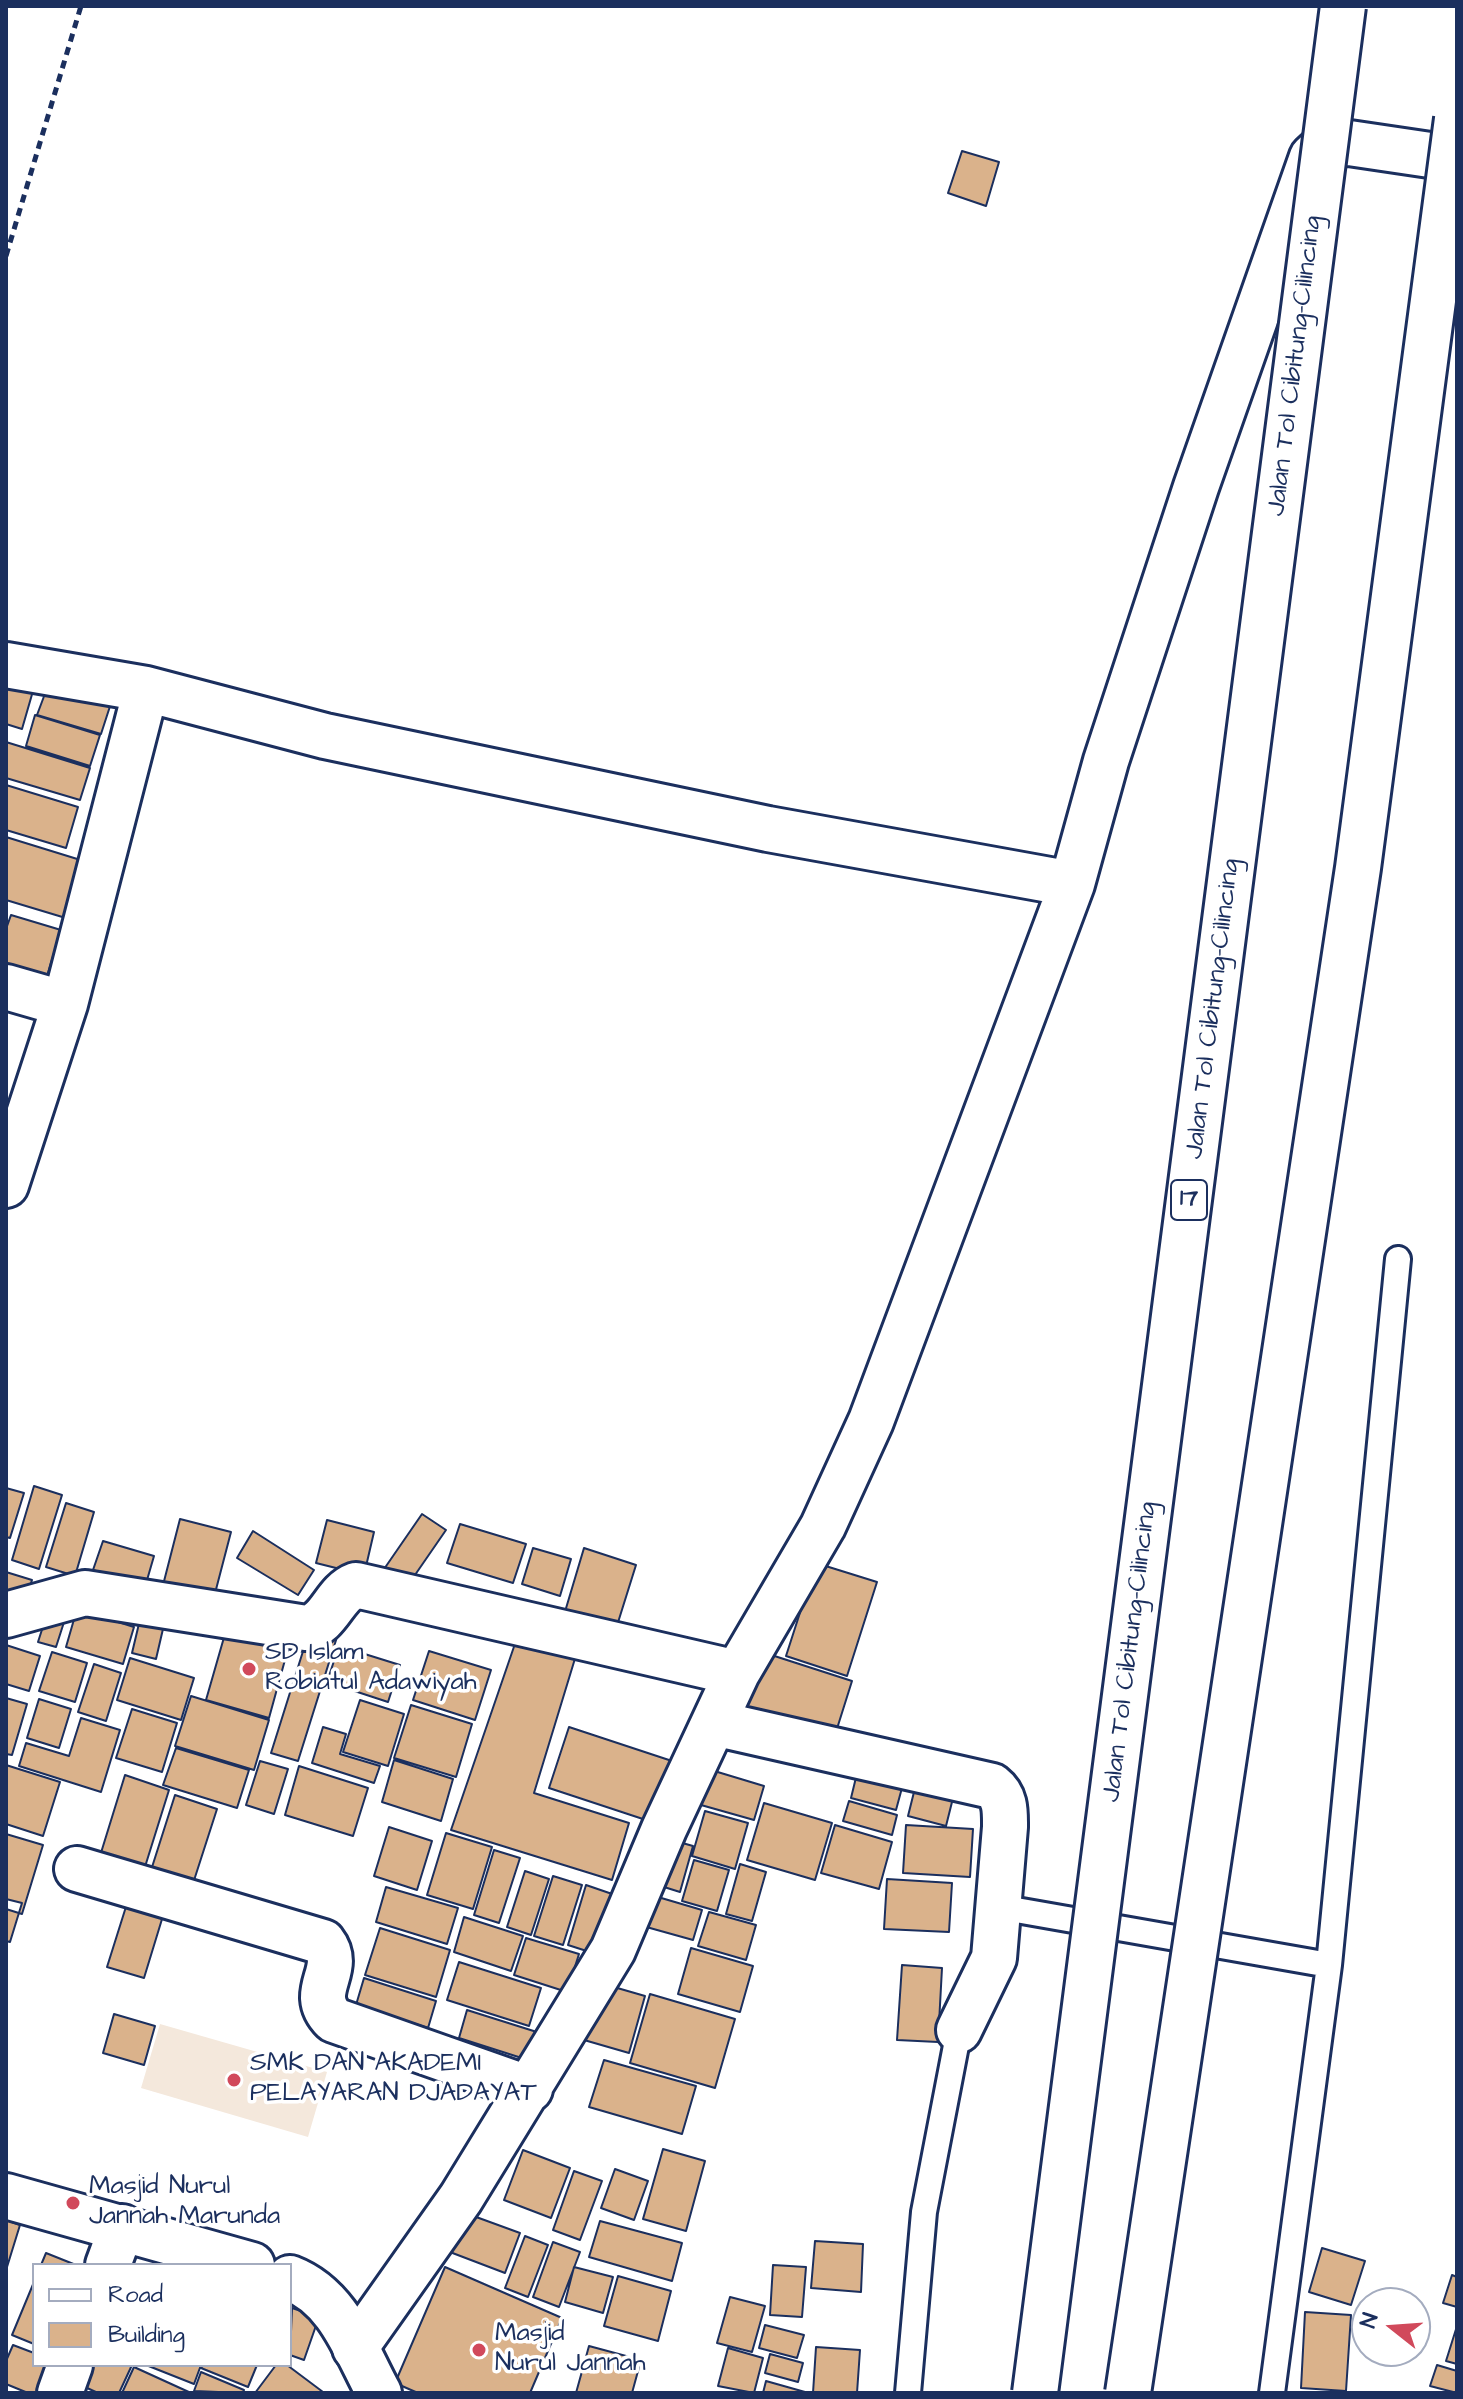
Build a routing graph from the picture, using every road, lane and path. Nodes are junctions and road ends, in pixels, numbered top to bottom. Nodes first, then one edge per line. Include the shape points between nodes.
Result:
1 (81, 6) edge
2 (1343, 6) edge
3 (1457, 119) edge
4 (1457, 159) edge
5 (6, 256) edge
6 (6, 665) edge
7 (146, 689) junction
8 (1072, 884) junction
9 (6, 987) edge
10 (65, 1004) junction
11 (6, 1185) edge
12 (1398, 1259) dead end
13 (6, 1615) edge
14 (737, 1673) junction
15 (714, 1723) junction
16 (77, 1869) dead end
17 (999, 1907) junction
18 (1329, 1965) junction
19 (959, 2030) joint
20 (530, 2089) junction
21 (6, 2196) edge
22 (115, 2246) edge
23 (238, 2263) edge
24 (292, 2279) edge
25 (355, 2348) junction
26 (69, 2367) edge
27 (60, 2393) edge
28 (379, 2393) edge
29 (908, 2393) edge
30 (1035, 2393) edge
31 (1128, 2393) edge
32 (1272, 2393) edge

1 - 5 path
2 - 30 main road, Jalan Tol Cibitung–Cilincing / 17, bridge
3 - 31 main road, bridge via 1358,868
4 - 8 main road via 1349,143 1326,144 1312,157 1191,501 1106,761
6 - 7 main road
7 - 8 main road via 325,736 768,829
7 - 10 main road
8 - 14 main road via 871,1421 823,1526
9 - 10 main road
10 - 11 main road
12 - 18 lane
13 - 14 main road via 85,1593 306,1628 321,1621 356,1585
14 - 15 main road
15 - 17 main road via 992,1786 1005,1807
15 - 20 main road via 613,1950
16 - 20 main road via 323,1942 330,1951 330,1965 321,1996 334,2020
17 - 18 lane
17 - 19 main road via 990,1971
18 - 32 lane
19 - 29 lane via 924,2212
20 - 25 main road
21 - 22 main road
22 - 23 main road
24 - 25 main road via 316,2289
25 - 28 main road
26 - 27 main road

